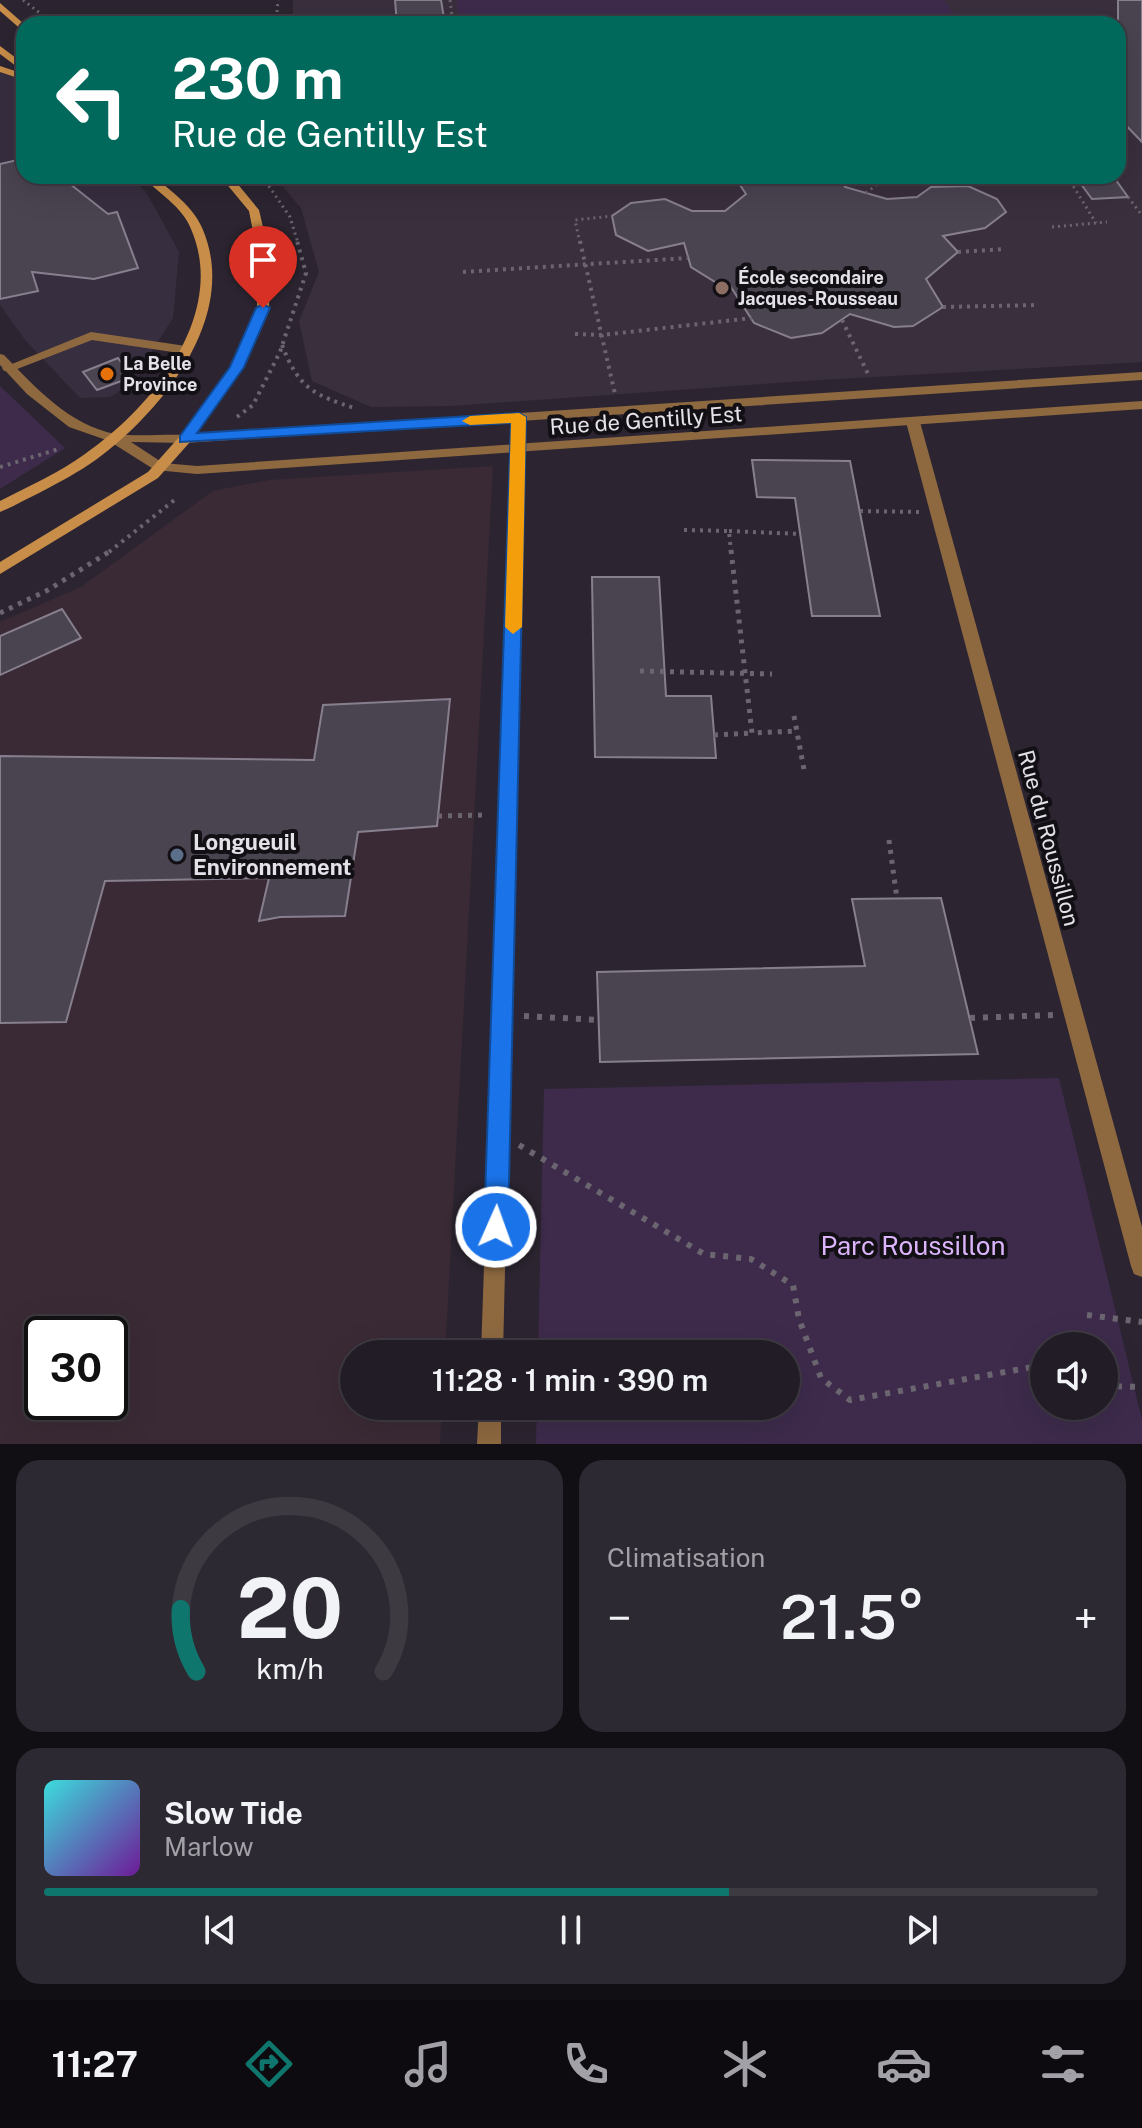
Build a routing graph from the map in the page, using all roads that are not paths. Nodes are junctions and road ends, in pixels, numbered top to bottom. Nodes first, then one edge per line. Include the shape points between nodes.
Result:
1 (0, 6) edge
2 (16, 21) edge
3 (0, 49) edge
4 (16, 62) edge
5 (156, 184) edge
6 (232, 184) edge
7 (186, 350) junction
8 (3, 365) edge
9 (1142, 376) edge
10 (1142, 405) edge
11 (519, 417) junction
12 (913, 422) junction
13 (114, 438) junction
14 (185, 439) junction
15 (518, 448) junction
16 (160, 467) junction
17 (0, 507) edge
18 (0, 569) edge
19 (1142, 1266) edge
20 (492, 1340) edge
21 (490, 1420) edge
22 (489, 1444) edge

1 - 2 main road
3 - 4 main road
5 - 7 main road via 197,229 205,253 207,299
6 - 14 main road via 254,210 264,257 263,308 237,367
7 - 8 street via 91,336
7 - 13 main road via 143,409
8 - 13 street, Rue de Gentilly Est via 74,424
9 - 11 street, Rue de Gentilly Est
10 - 12 street, Rue de Gentilly Est
11 - 14 street, Rue de Gentilly Est
11 - 15 street
12 - 15 street, Rue de Gentilly Est
12 - 19 street, Rue du Roussillon
13 - 14 street, Rue de Gentilly Est
13 - 16 street, Rue de Gentilly Est
13 - 17 main road via 91,457
14 - 16 main road
15 - 16 street, Rue de Gentilly Est via 197,470
15 - 20 street
16 - 18 main road
21 - 22 street

